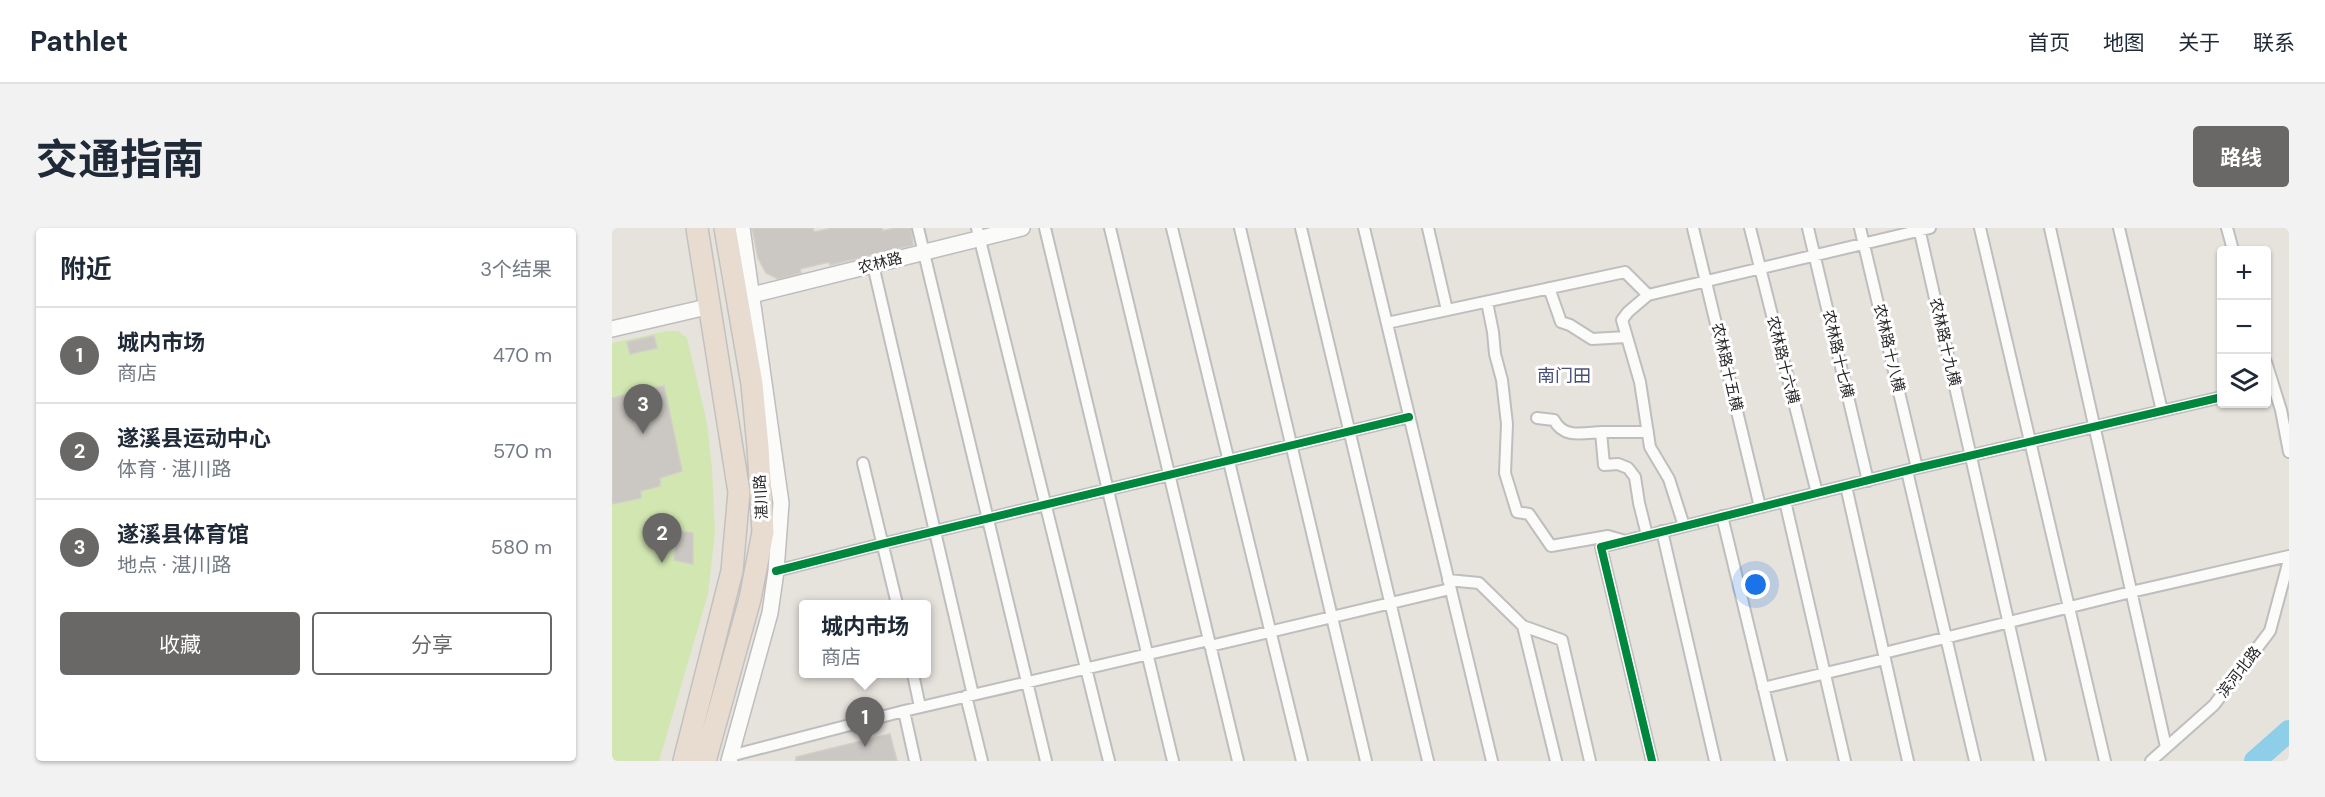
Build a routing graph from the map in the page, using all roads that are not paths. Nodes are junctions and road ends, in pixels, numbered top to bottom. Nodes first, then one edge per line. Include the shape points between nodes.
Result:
1 (697, 228) edge
2 (725, 228) edge
3 (742, 228) edge
4 (918, 228) edge
5 (1022, 228) edge
6 (1045, 228) edge
7 (1110, 228) edge
8 (1172, 228) edge
9 (1240, 228) edge
10 (1301, 228) edge
11 (1364, 228) edge
12 (1428, 228) edge
13 (1693, 228) edge
14 (1750, 228) edge
15 (1808, 228) edge
16 (1860, 228) edge
17 (1980, 228) edge
18 (2050, 228) edge
19 (2120, 228) edge
20 (2227, 228) edge
21 (1923, 229) edge
22 (978, 234) edge
23 (1864, 244) junction
24 (2232, 246) edge
25 (924, 253) junction
26 (1814, 256) junction
27 (873, 265) junction
28 (1760, 269) junction
29 (1706, 281) junction
30 (1549, 288) junction
31 (1648, 295) junction
32 (745, 296) junction
33 (1487, 302) junction
34 (711, 306) junction
35 (1447, 310) junction
36 (1387, 323) junction
37 (612, 329) edge
38 (1626, 337) junction
39 (2271, 389) edge
40 (2217, 398) edge
41 (2162, 411) junction
42 (1409, 417) junction
43 (1538, 418) dead end
44 (2094, 427) junction
45 (1350, 431) junction
46 (1601, 432) junction
47 (1648, 432) junction
48 (2030, 442) junction
49 (1291, 445) junction
50 (2289, 452) edge
51 (1970, 457) junction
52 (1228, 460) junction
53 (864, 463) dead end
54 (1912, 470) junction
55 (1169, 474) junction
56 (1868, 481) junction
57 (1846, 486) junction
58 (1108, 490) junction
59 (1817, 493) junction
60 (1785, 501) junction
61 (1045, 505) junction
62 (1760, 507) junction
63 (1722, 516) junction
64 (988, 518) junction
65 (1684, 526) junction
66 (935, 531) junction
67 (1662, 531) junction
68 (1647, 535) junction
69 (1625, 540) junction
70 (882, 544) junction
71 (2289, 558) edge
72 (776, 572) junction
73 (1449, 584) junction
74 (2131, 592) junction
75 (896, 600) edge
76 (1391, 603) junction
77 (2069, 608) junction
78 (1332, 617) junction
79 (2007, 623) junction
80 (1523, 626) junction
81 (1270, 632) junction
82 (1946, 638) junction
83 (1209, 643) junction
84 (1147, 654) junction
85 (1885, 656) junction
86 (1086, 668) junction
87 (1825, 674) junction
88 (914, 678) edge
89 (1028, 682) junction
90 (1763, 688) junction
91 (970, 695) junction
92 (921, 707) junction
93 (904, 711) junction
94 (2166, 747) junction
95 (729, 759) edge
96 (684, 761) edge
97 (705, 761) edge
98 (915, 761) edge
99 (982, 761) edge
100 (1046, 761) edge
101 (1108, 761) edge
102 (1173, 761) edge
103 (1238, 761) edge
104 (1302, 761) edge
105 (1366, 761) edge
106 (1428, 761) edge
107 (1492, 761) edge
108 (1556, 761) edge
109 (1590, 761) edge
110 (1652, 761) edge
111 (1715, 761) edge
112 (1781, 761) edge
113 (1845, 761) edge
114 (1908, 761) edge
115 (1975, 761) edge
116 (2040, 761) edge
117 (2104, 761) edge
118 (2151, 761) edge

1 - 34 highway, 湛川路
2 - 32 highway, 湛川路
3 - 32 main road
4 - 25 street
5 - 22 main road, 农林路
6 - 58 street
7 - 55 street
8 - 52 street
9 - 49 street
10 - 45 street
11 - 36 street
12 - 35 street
13 - 29 street, 农林路十五横
14 - 28 street, 农林路十六横
15 - 26 street, 农林路十七横
16 - 23 street, 农林路十八横
17 - 48 street
18 - 44 street
19 - 41 street
20 - 24 street
21 - 23 street
21 - 51 street, 农林路十九横
22 - 25 main road, 农林路
22 - 61 street
23 - 26 street
23 - 54 street, 农林路十八横
25 - 27 main road, 农林路
25 - 64 street
26 - 28 street
26 - 56 street, 农林路十七横
27 - 32 main road, 农林路
27 - 66 street
28 - 29 street
28 - 59 street, 农林路十六横
29 - 31 street
29 - 62 street, 农林路十五横
30 - 31 street via 1626,272
30 - 33 street
30 - 38 street via 1561,322 1592,339
31 - 38 street via 1622,320
32 - 72 main road via 781,503
32 - 97 highway, 湛川路 via 763,532 750,599
33 - 35 street
33 - 69 street via 1507,424 1505,473 1517,512 1529,514 1551,546 1608,536
34 - 37 main road
34 - 96 highway, 湛川路 via 739,492 732,571
35 - 36 street
36 - 42 street
38 - 47 street via 1640,382
39 - 50 street
40 - 41 street
41 - 44 street
42 - 45 street
42 - 73 street
43 - 46 street via 1554,420 1558,428 1569,434
44 - 48 street
44 - 74 street
45 - 49 street
45 - 76 street
46 - 47 street
46 - 68 street via 1604,465 1618,464 1635,477
47 - 65 street via 1650,447 1669,479
48 - 51 street
48 - 77 street
49 - 52 street
49 - 78 street
51 - 54 street
51 - 79 street, 农林路十九横
52 - 55 street
52 - 81 street
53 - 70 street
54 - 56 street
54 - 82 street, 农林路十八横
55 - 58 street
55 - 83 street
56 - 57 street
57 - 59 street
57 - 85 street
58 - 61 street
58 - 84 street
59 - 60 street
60 - 62 street
60 - 87 street
61 - 64 street
61 - 86 street
62 - 63 street
63 - 65 street
63 - 90 street
64 - 66 street
64 - 89 street
65 - 67 street
66 - 70 street
66 - 91 street
67 - 68 street
67 - 111 street
68 - 69 street
69 - 110 street via 1601,547
70 - 72 street
70 - 75 street
71 - 74 street
71 - 94 street, 滨河北路 via 2270,631 2214,705
72 - 95 main road via 770,613
73 - 76 street
73 - 80 street via 1479,583
73 - 107 street
74 - 77 street
74 - 94 street
76 - 78 street
76 - 106 street
77 - 79 street
77 - 117 street
78 - 81 street
78 - 105 street
79 - 82 street
79 - 116 street, 农林路十九横
80 - 108 street
80 - 109 street via 1562,640
81 - 83 street
81 - 104 street
82 - 85 street
82 - 115 street, 农林路十八横
83 - 84 street
83 - 103 street
84 - 86 street
84 - 102 street
85 - 87 street
85 - 114 street
86 - 89 street
86 - 101 street
87 - 90 street
87 - 113 street
88 - 92 street
89 - 91 street
89 - 100 street
90 - 112 street
91 - 92 street
91 - 99 street
92 - 93 street
93 - 95 street
93 - 98 street
94 - 118 street, 滨河北路

